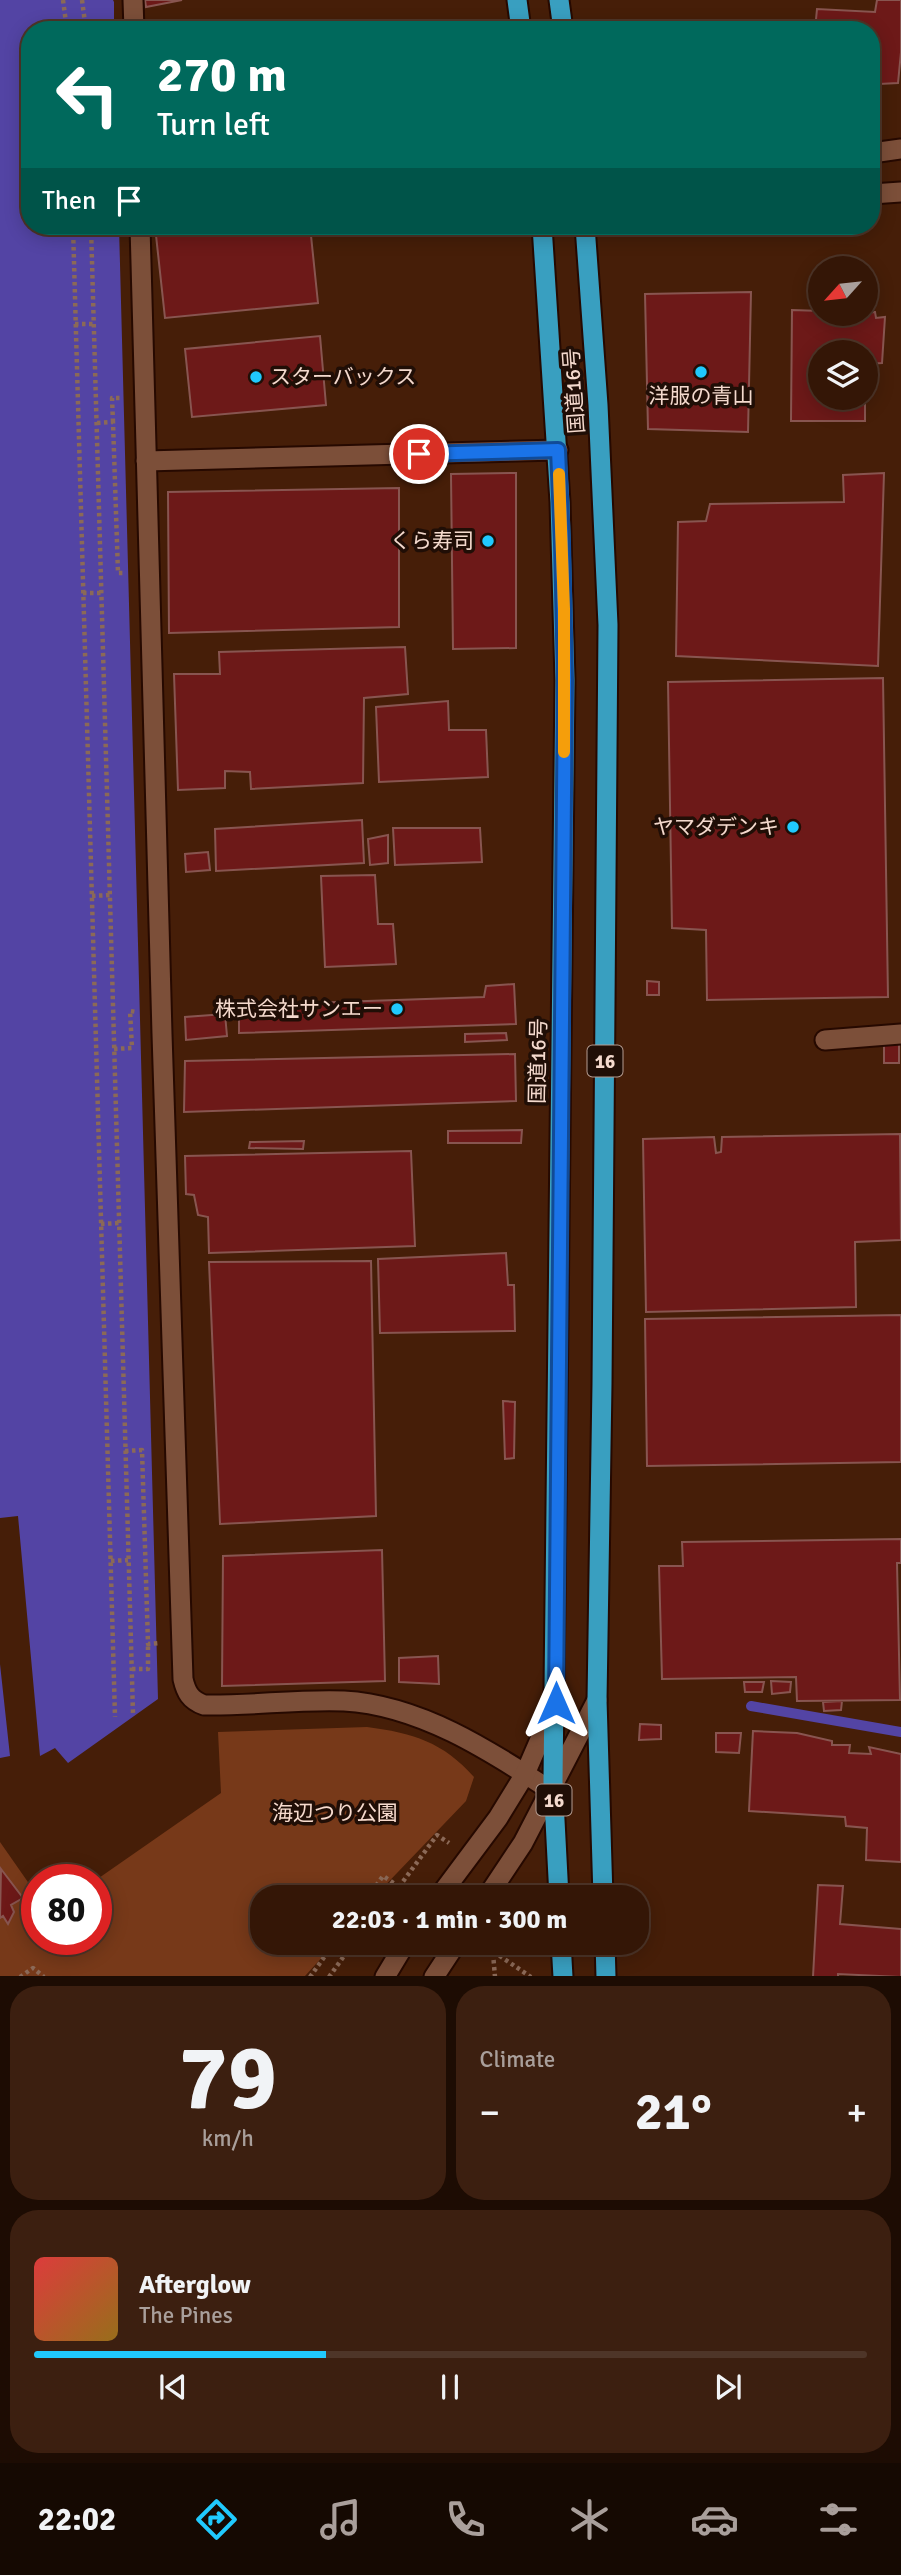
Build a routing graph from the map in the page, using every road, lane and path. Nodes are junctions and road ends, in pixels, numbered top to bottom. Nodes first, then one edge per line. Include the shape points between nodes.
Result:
1 (63, 0) edge
2 (82, 0) edge
3 (133, 0) edge
4 (517, 0) edge
5 (559, 0) edge
6 (66, 21) edge
7 (85, 21) edge
8 (134, 21) edge
9 (520, 21) edge
10 (562, 21) edge
11 (901, 149) edge
12 (880, 152) edge
13 (901, 192) edge
14 (880, 193) edge
15 (73, 235) edge
16 (91, 235) edge
17 (140, 235) edge
18 (543, 235) edge
19 (586, 235) edge
20 (75, 324) junction
21 (94, 324) junction
22 (112, 398) dead end
23 (113, 422) junction
24 (97, 423) junction
25 (558, 450) junction
26 (146, 461) junction
27 (132, 573) dead end
28 (83, 593) junction
29 (102, 593) junction
30 (92, 895) junction
31 (110, 895) junction
32 (130, 1011) dead end
33 (901, 1034) edge
34 (825, 1040) dead end
35 (114, 1049) junction
36 (119, 1223) junction
37 (101, 1224) junction
38 (125, 1451) junction
39 (128, 1560) junction
40 (111, 1561) junction
41 (164, 1643) dead end
42 (148, 1644) junction
43 (131, 1669) junction
44 (597, 1700) junction
45 (556, 1703) junction
46 (133, 1714) dead end
47 (115, 1717) dead end
48 (525, 1774) junction
49 (552, 1786) junction
50 (449, 1843) dead end
51 (377, 1885) edge
52 (396, 1885) edge
53 (400, 1885) edge
54 (448, 1885) edge
55 (495, 1885) edge
56 (558, 1885) edge
57 (603, 1885) edge
58 (325, 1955) edge
59 (344, 1955) edge
60 (398, 1955) edge
61 (448, 1955) edge
62 (493, 1955) edge
63 (498, 1955) edge
64 (562, 1955) edge
65 (605, 1955) edge
66 (20, 1976) edge
67 (44, 1976) edge
68 (310, 1976) edge
69 (329, 1976) edge
70 (385, 1976) edge
71 (434, 1976) edge
72 (495, 1976) edge
73 (531, 1976) edge
74 (563, 1976) edge
75 (606, 1976) edge

1 - 6 path
2 - 7 path
3 - 8 street
4 - 9 highway
5 - 10 highway
11 - 12 street
13 - 14 street
15 - 20 path
16 - 21 path
17 - 26 street
18 - 25 highway, 国道16号 / 16
19 - 44 highway, 国道16号 / 16 via 604,510 608,665
20 - 21 path
20 - 28 path
21 - 24 path
22 - 23 path
23 - 24 path
23 - 27 path via 118,573
24 - 29 path
25 - 26 street
25 - 45 highway, 国道16号 / 16 via 565,680
26 - 48 street via 185,1688 195,1702 204,1705 375,1704 446,1730
28 - 29 path
28 - 30 path
29 - 31 path
30 - 31 path
30 - 37 path
31 - 35 path
32 - 35 path via 132,1048
33 - 34 street
35 - 36 path
36 - 37 path
36 - 38 path
37 - 40 path
38 - 39 path
38 - 42 path via 142,1450
39 - 40 path
39 - 43 path
40 - 47 path
41 - 42 path
42 - 43 path via 148,1669
43 - 46 path
44 - 49 street
44 - 57 highway, 国道16号 / 16
45 - 48 street
45 - 49 highway, 国道16号 / 16
48 - 49 street
48 - 54 street
49 - 55 street
49 - 56 highway, 国道16号 / 16
50 - 53 path via 437,1835
51 - 52 path via 383,1876
58 - 68 path
59 - 69 path
60 - 70 street
61 - 71 street
62 - 72 path
63 - 73 path
64 - 74 highway
65 - 75 highway
66 - 67 path via 33,1968

